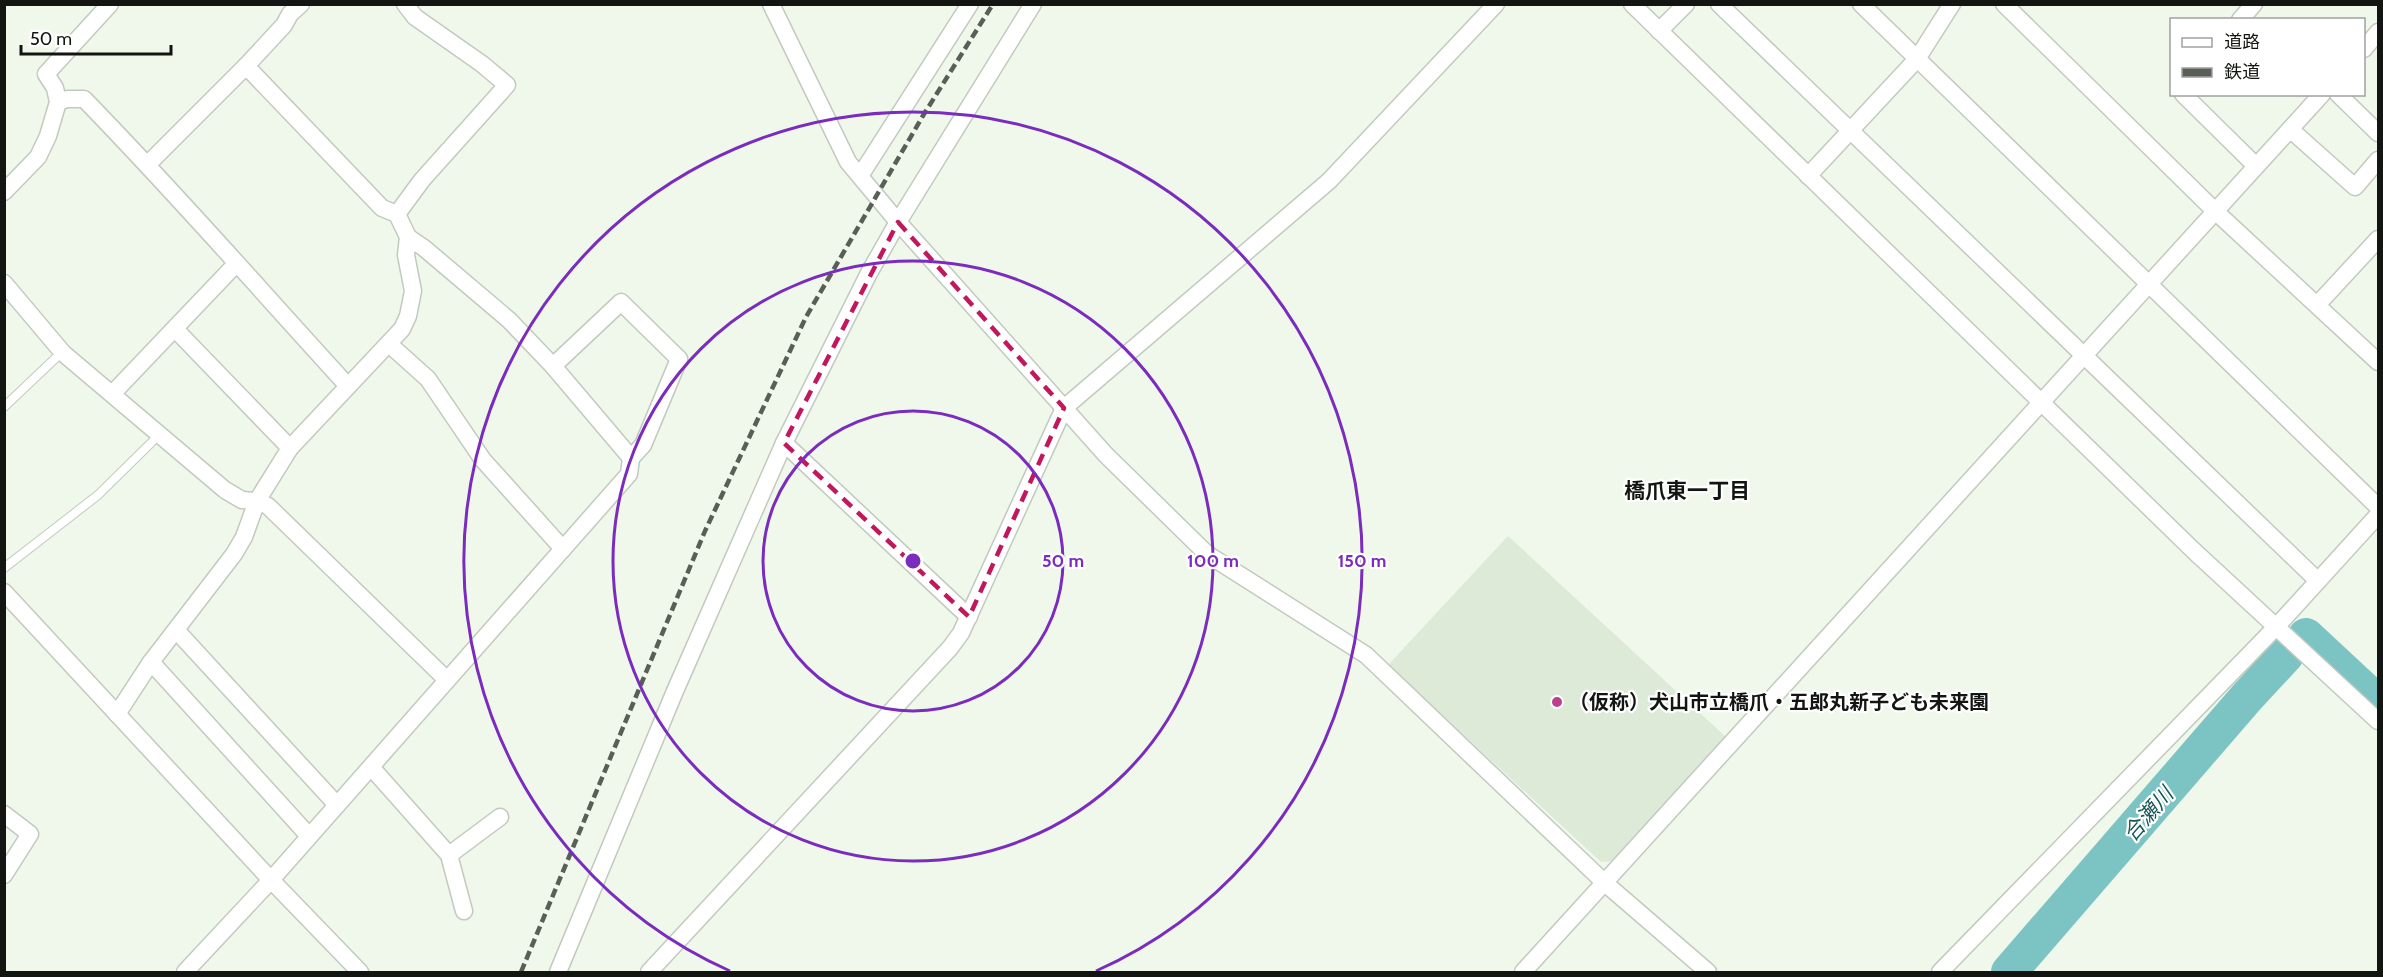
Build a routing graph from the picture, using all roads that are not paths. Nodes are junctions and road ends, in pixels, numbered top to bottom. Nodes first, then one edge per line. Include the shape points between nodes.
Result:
1 (110, 4) edge
2 (302, 4) edge
3 (771, 4) edge
4 (970, 4) edge
5 (1033, 4) edge
6 (1496, 4) edge
7 (1632, 4) edge
8 (1686, 4) edge
9 (1719, 4) edge
10 (1861, 4) edge
11 (1952, 4) edge
12 (2004, 4) edge
13 (2254, 4) edge
14 (413, 9) edge
15 (2242, 18) edge
16 (1659, 31) junction
17 (2379, 32) edge
18 (2365, 48) edge
19 (1917, 59) junction
20 (246, 66) junction
21 (2185, 96) edge
22 (2320, 96) edge
23 (2340, 96) edge
24 (58, 102) junction
25 (2290, 129) junction
26 (1850, 131) junction
27 (2379, 133) edge
28 (2379, 159) edge
29 (148, 164) junction
30 (2256, 166) junction
31 (860, 176) junction
32 (1808, 176) junction
33 (4, 192) edge
34 (2215, 211) junction
35 (397, 214) junction
36 (898, 222) junction
37 (408, 237) junction
38 (2379, 239) edge
39 (236, 264) junction
40 (4, 283) edge
41 (2149, 284) junction
42 (2316, 305) junction
43 (175, 329) junction
44 (389, 344) junction
45 (62, 352) junction
46 (2084, 356) junction
47 (2379, 362) edge
48 (553, 366) junction
49 (348, 386) junction
50 (113, 393) junction
51 (2042, 402) junction
52 (4, 407) edge
53 (1065, 408) junction
54 (160, 434) junction
55 (784, 443) junction
56 (290, 448) junction
57 (631, 458) junction
58 (256, 501) junction
59 (2379, 507) edge
60 (2379, 515) edge
61 (563, 549) junction
62 (4, 568) edge
63 (2318, 581) junction
64 (4, 592) edge
65 (969, 617) junction
66 (2277, 626) junction
67 (176, 630) junction
68 (151, 662) junction
69 (447, 680) junction
70 (117, 714) junction
71 (2379, 722) edge
72 (371, 767) junction
73 (337, 805) junction
74 (4, 814) edge
75 (500, 816) dead end
76 (309, 837) junction
77 (449, 855) junction
78 (4, 875) edge
79 (271, 880) junction
80 (1606, 884) junction
81 (464, 911) dead end
82 (185, 972) edge
83 (360, 972) edge
84 (558, 972) edge
85 (649, 972) edge
86 (1523, 972) edge
87 (1708, 972) edge
88 (1940, 972) edge

1 - 24 street via 46,74
2 - 20 street
3 - 31 street via 848,162
4 - 31 street
5 - 36 street
6 - 53 street via 1329,181
7 - 16 street
8 - 16 street
9 - 26 street
10 - 19 street
11 - 19 street
12 - 34 street
13 - 15 street
14 - 35 street via 507,85 422,180
16 - 32 street
17 - 18 street
19 - 26 street
19 - 41 street
20 - 29 street
20 - 35 street via 382,208
21 - 30 street
22 - 25 street
23 - 27 street
24 - 29 street via 84,99
24 - 33 street via 38,157
25 - 28 street via 2355,187
25 - 30 street
26 - 32 street
26 - 46 street
29 - 39 street
30 - 34 street
31 - 36 street
32 - 51 street
34 - 41 street
34 - 42 street
35 - 37 street
36 - 53 street
36 - 55 street
37 - 44 street via 411,306 402,328
37 - 48 street via 509,320
38 - 42 street
39 - 43 street
39 - 49 street
40 - 45 street
41 - 46 street
41 - 59 street
42 - 47 street
43 - 50 street
43 - 56 street
44 - 49 street
44 - 61 street via 428,379 483,460
45 - 50 street
45 - 52 lane
46 - 51 street
46 - 63 street
48 - 57 street
48 - 57 street via 621,302 679,359 643,445
49 - 56 street
50 - 54 street
51 - 66 street
51 - 80 street
53 - 65 street
53 - 80 street via 1106,455 1207,554 1366,655
54 - 58 street via 225,490 242,500
54 - 62 lane via 98,495
55 - 65 street
55 - 84 street
56 - 58 street
57 - 61 street via 629,474
58 - 67 street via 234,554
58 - 69 street via 268,506
60 - 63 street
61 - 69 street
63 - 66 street
64 - 70 street
65 - 85 street via 950,648
66 - 71 street
66 - 88 street
67 - 68 street
67 - 73 street
68 - 70 street
68 - 76 street
69 - 72 street
70 - 79 street
72 - 73 street
72 - 77 street
73 - 76 street
74 - 78 street via 30,834
75 - 77 street
76 - 79 street
77 - 81 street
79 - 82 street
79 - 83 street
80 - 86 street
80 - 87 street

